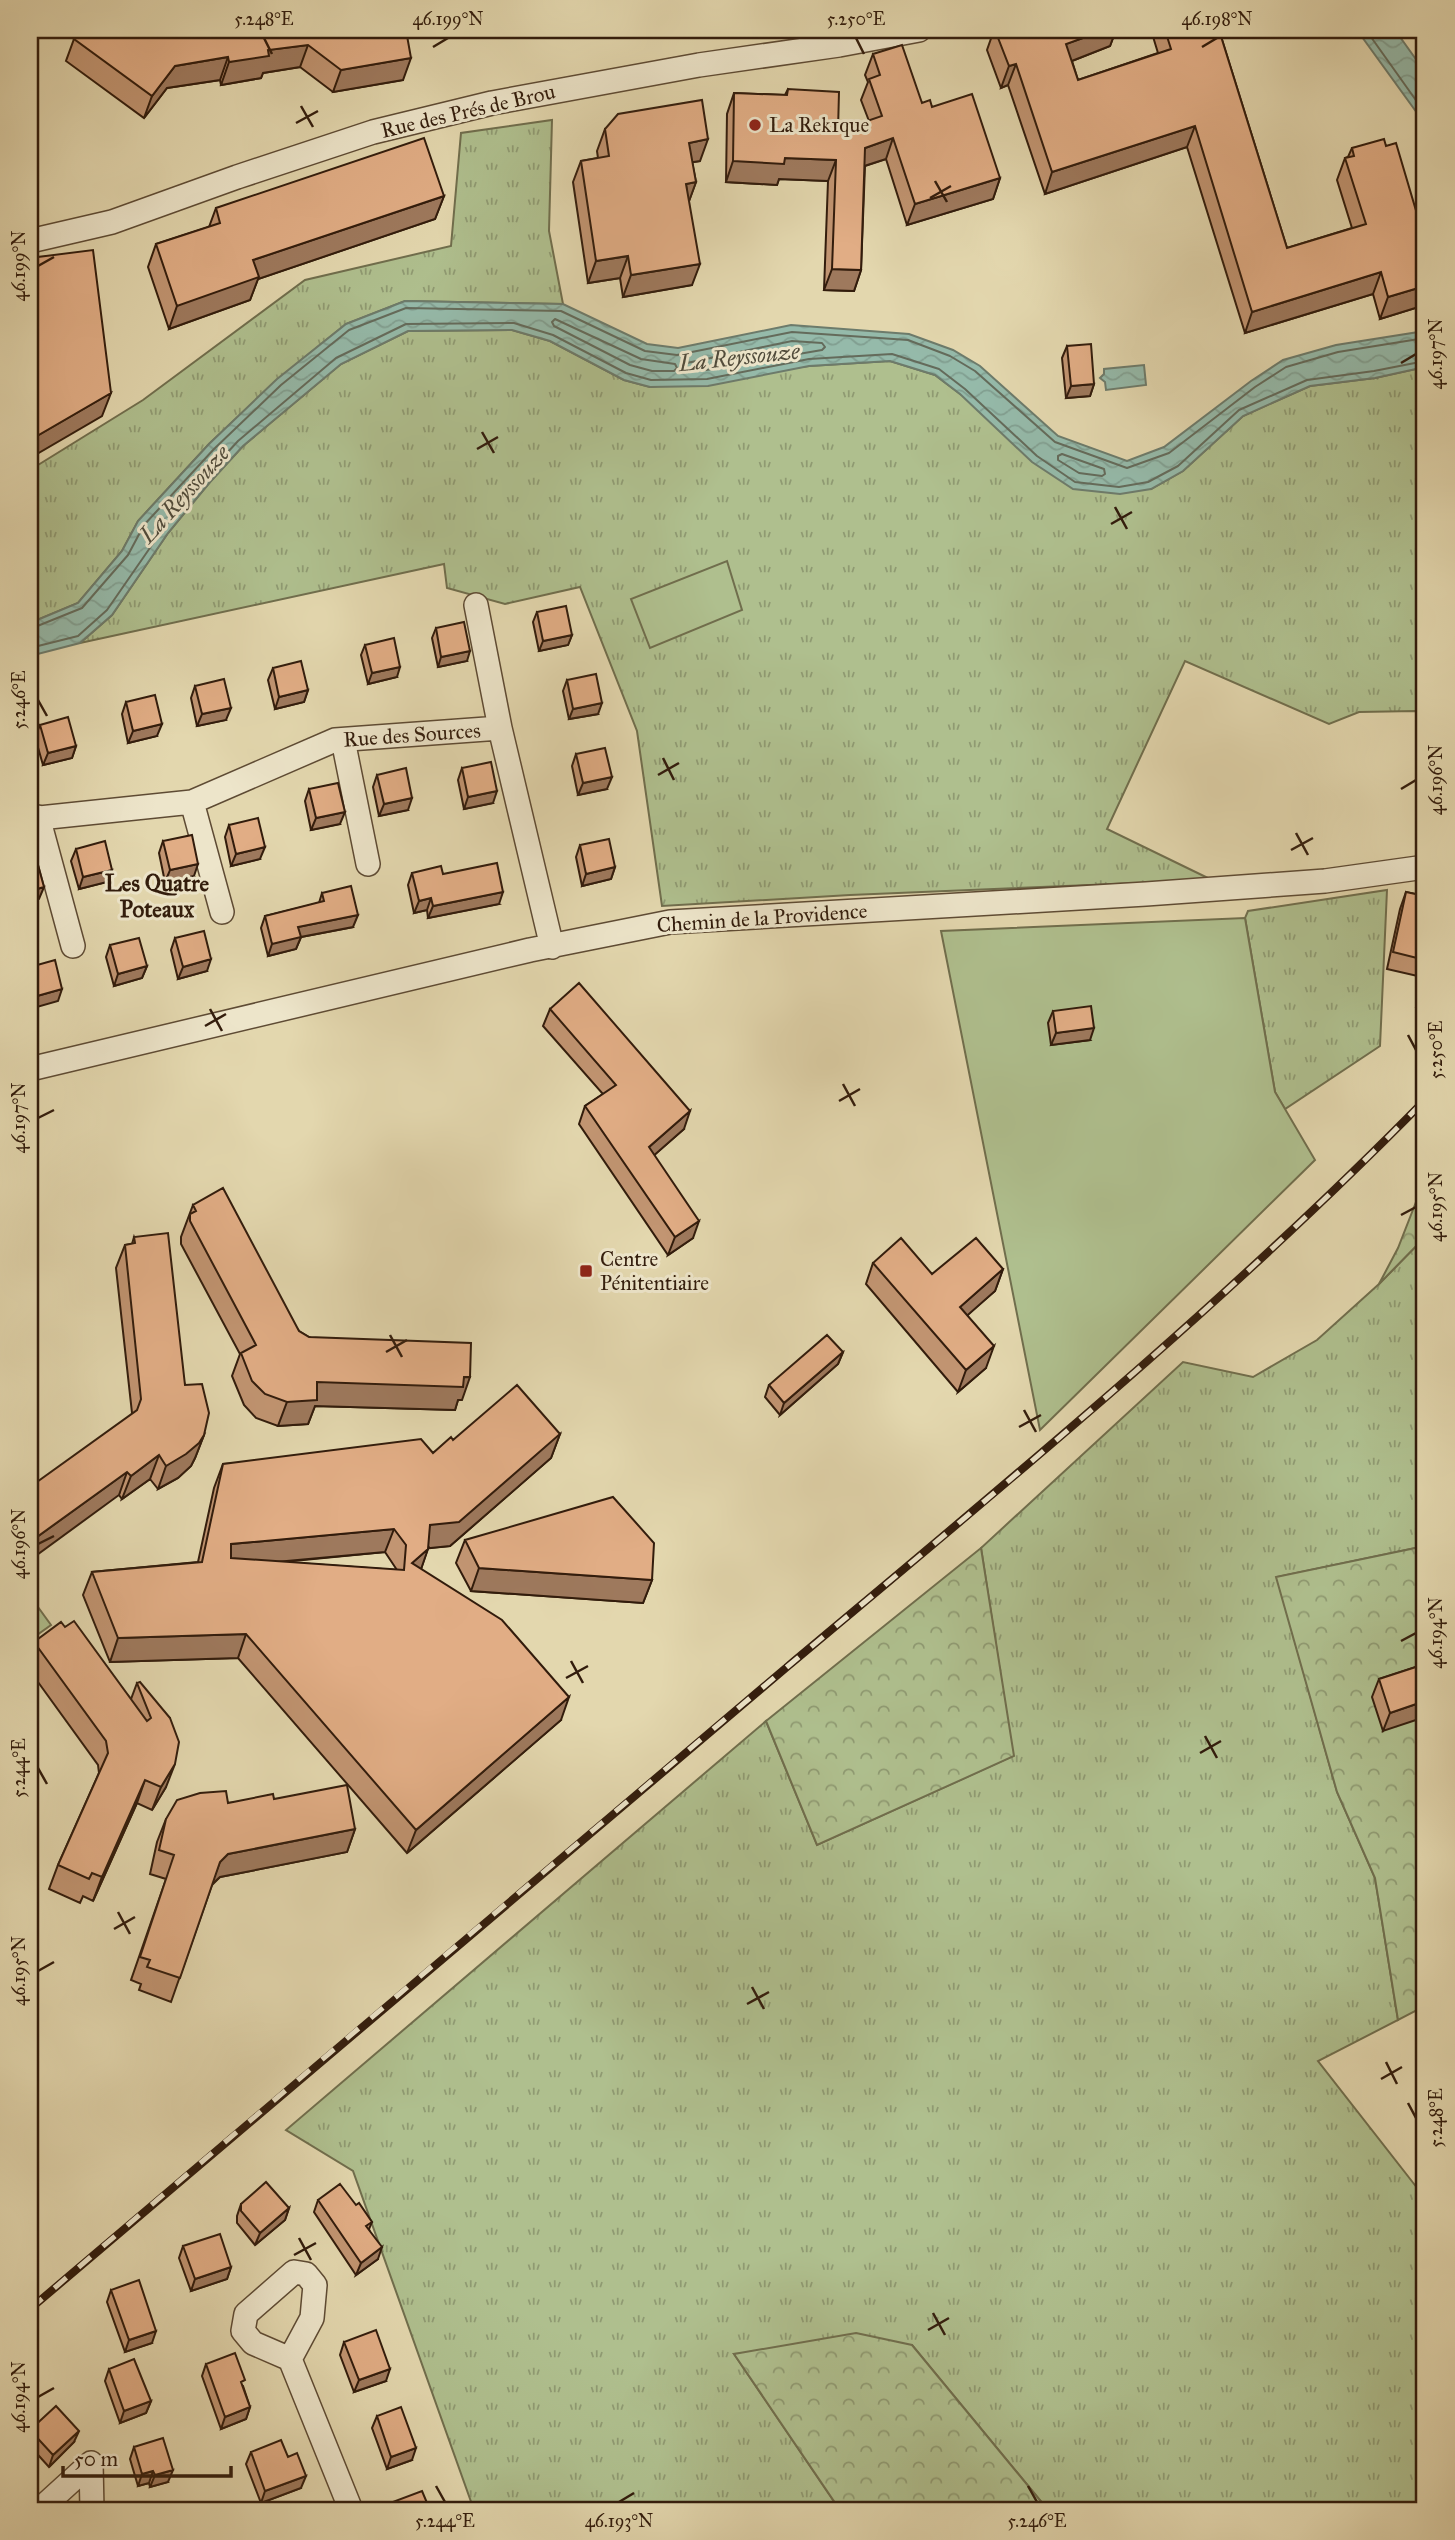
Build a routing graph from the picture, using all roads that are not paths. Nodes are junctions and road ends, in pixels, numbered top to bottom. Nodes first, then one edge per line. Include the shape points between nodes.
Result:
1 (919, 30) edge
2 (30, 242) edge
3 (476, 605) dead end
4 (500, 728) junction
5 (343, 740) junction
6 (192, 802) junction
7 (34, 818) edge
8 (368, 863) dead end
9 (1425, 867) edge
10 (222, 912) dead end
11 (73, 946) dead end
12 (552, 947) junction
13 (30, 1069) edge
14 (290, 2359) dead end
15 (52, 2510) edge
16 (92, 2510) edge
17 (352, 2510) edge

1 - 2 street, Rue des Prés de Brou via 492,103 373,132 112,222
3 - 4 street
4 - 5 street, Rue des Sources
4 - 12 street, Rue des Sources
5 - 6 street, Rue des Sources
5 - 8 street
6 - 7 street, Rue des Sources
6 - 10 street
7 - 11 street
9 - 12 street, Chemin de la Providence via 1325,881 670,922
12 - 13 street, Chemin de la Providence
14 - 17 street
15 - 16 street via 47,2504 91,2463

